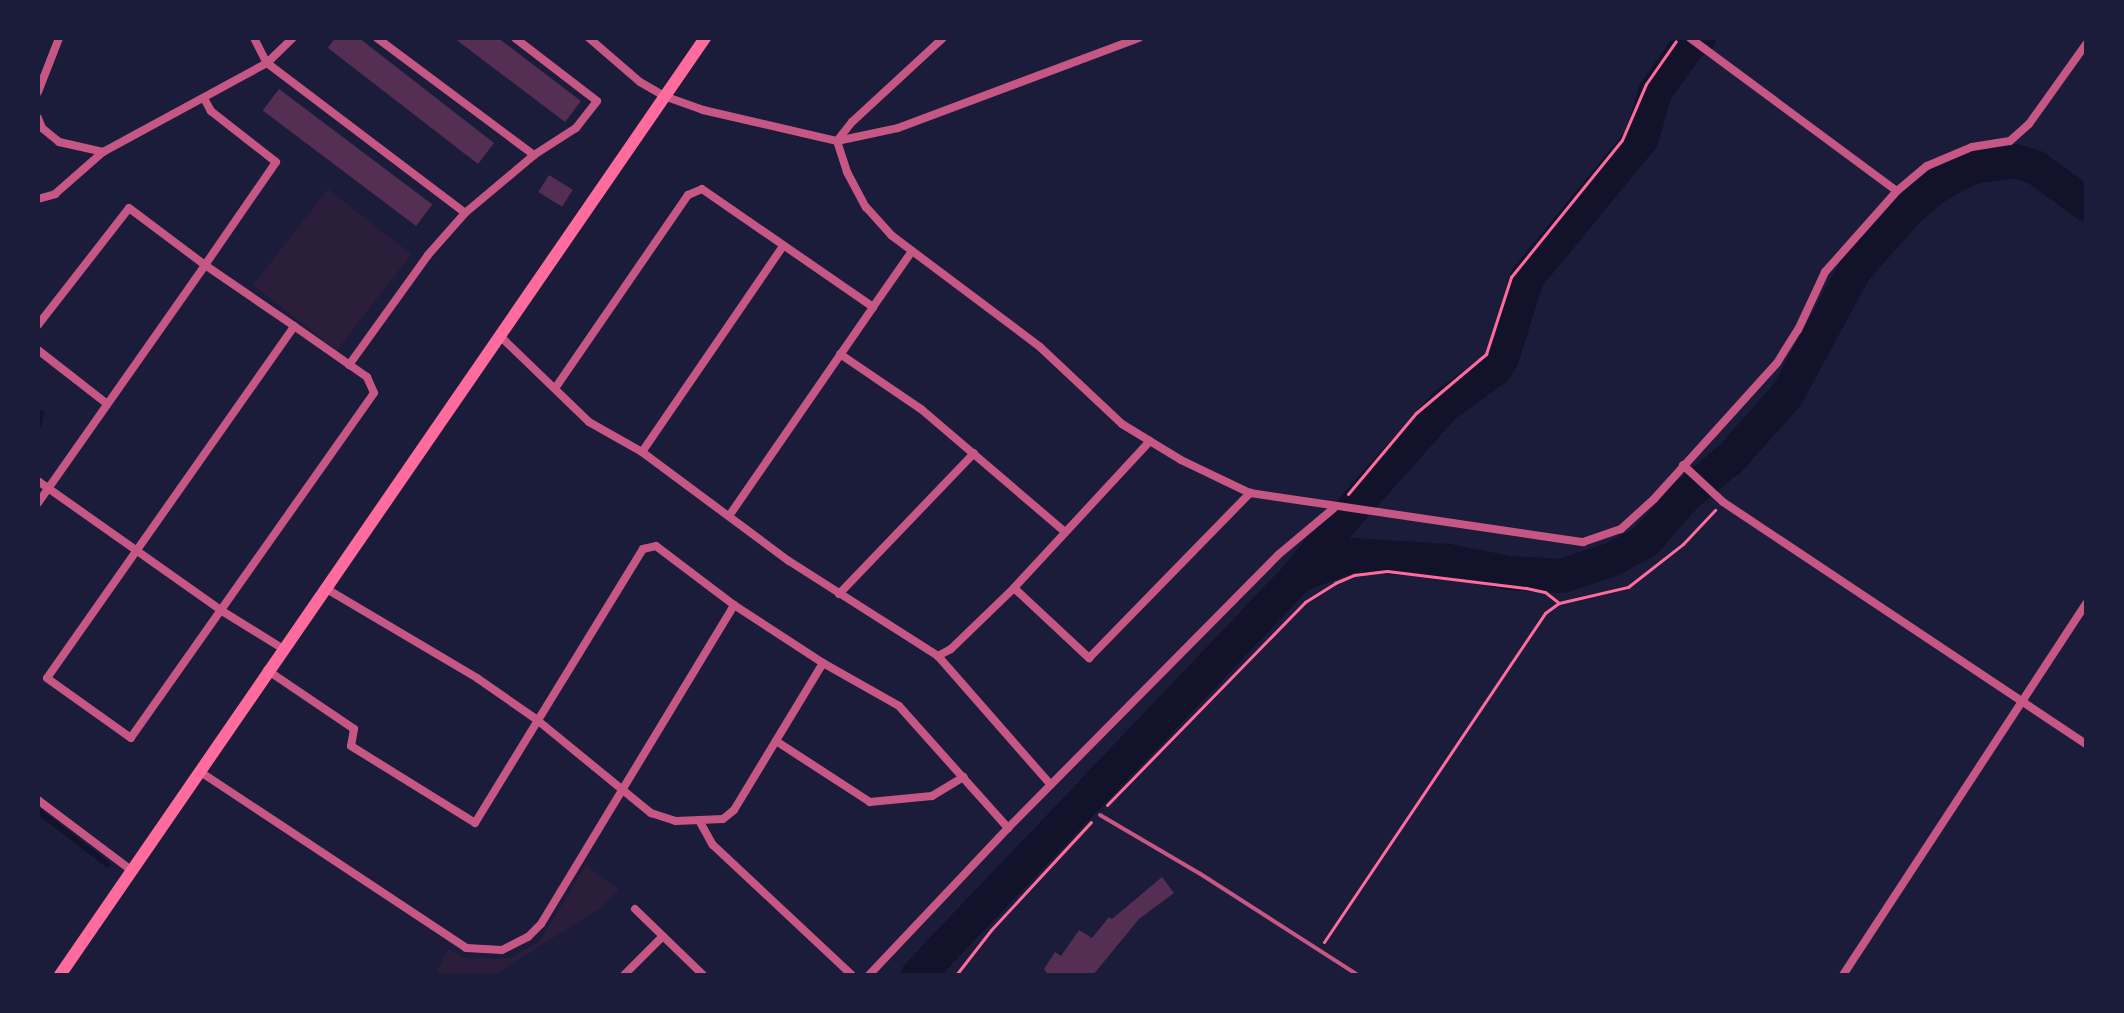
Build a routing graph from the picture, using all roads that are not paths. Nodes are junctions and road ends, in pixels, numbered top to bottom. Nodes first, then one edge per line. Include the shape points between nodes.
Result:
1 (59, 38) edge
2 (254, 38) edge
3 (293, 38) edge
4 (377, 38) edge
5 (515, 38) edge
6 (589, 38) edge
7 (705, 38) edge
8 (943, 38) edge
9 (1139, 38) edge
10 (1690, 38) edge
11 (2086, 44) edge
12 (267, 63) junction
13 (38, 92) edge
14 (664, 96) junction
15 (205, 100) junction
16 (38, 118) edge
17 (837, 141) junction
18 (103, 152) junction
19 (534, 155) junction
20 (1897, 191) junction
21 (38, 199) edge
22 (465, 213) junction
23 (783, 246) junction
24 (912, 251) junction
25 (205, 265) junction
26 (873, 307) junction
27 (38, 325) edge
28 (294, 326) junction
29 (499, 335) junction
30 (38, 350) edge
31 (840, 354) junction
32 (349, 365) junction
33 (556, 387) junction
34 (106, 403) junction
35 (1150, 441) junction
36 (642, 452) junction
37 (974, 453) junction
38 (1685, 467) junction
39 (38, 481) edge
40 (48, 489) junction
41 (1250, 493) junction
42 (38, 503) edge
43 (1337, 508) junction
44 (729, 516) junction
45 (1065, 532) junction
46 (137, 553) junction
47 (325, 588) junction
48 (1014, 588) junction
49 (839, 594) junction
50 (2086, 603) edge
51 (734, 605) junction
52 (222, 611) junction
53 (282, 648) junction
54 (938, 656) junction
55 (823, 663) junction
56 (267, 670) junction
57 (38, 672) edge
58 (47, 678) junction
59 (2020, 701) junction
60 (536, 719) junction
61 (776, 741) junction
62 (2086, 744) edge
63 (199, 771) junction
64 (964, 777) junction
65 (1051, 785) junction
66 (620, 790) junction
67 (38, 800) edge
68 (1100, 815) road end
69 (700, 822) junction
70 (1008, 828) junction
71 (131, 870) junction
72 (635, 909) dead end
73 (663, 936) junction
74 (60, 975) edge
75 (624, 975) edge
76 (703, 975) edge
77 (852, 975) edge
78 (869, 975) edge
79 (1358, 975) edge
80 (1843, 975) edge

1 - 13 street
2 - 12 street
3 - 12 street
4 - 19 street
5 - 19 street via 597,101 576,128
6 - 14 street
7 - 14 main road
8 - 17 street
9 - 17 street via 898,128
10 - 20 street
11 - 20 street via 2029,124 2010,141 1972,147 1927,166
12 - 15 street
12 - 22 street
14 - 17 street
14 - 29 main road
15 - 18 street
15 - 25 street via 211,111 276,162
16 - 18 street via 59,142
17 - 24 street via 866,207
18 - 21 street via 55,194
19 - 22 street
20 - 38 street via 1825,272 1777,363
22 - 32 street
23 - 26 street
23 - 33 street via 702,189 688,195
23 - 36 street
24 - 26 street
24 - 35 street via 1040,347 1122,424
25 - 27 street via 129,208
25 - 28 street
25 - 34 street
26 - 31 street
28 - 32 street
28 - 46 street
29 - 33 street
29 - 47 main road
30 - 34 street
31 - 37 street
31 - 44 street
32 - 52 street via 367,377 374,393
33 - 36 street via 589,422
34 - 40 street
35 - 41 street
35 - 45 street
36 - 44 street
37 - 45 street
37 - 49 street
38 - 43 street via 1621,529 1583,542
38 - 59 street via 1720,500
39 - 40 street
40 - 42 street
40 - 46 street
41 - 43 street
41 - 48 street via 1089,658
43 - 65 street via 1278,555
44 - 49 street
45 - 48 street
46 - 52 street
46 - 58 street
47 - 53 main road
47 - 60 street
48 - 54 street
49 - 54 street
50 - 59 street
51 - 55 street
51 - 60 street via 656,546 643,549
51 - 66 street
52 - 53 street
52 - 58 street via 131,738
53 - 56 main road
54 - 65 street
55 - 61 street
55 - 64 street via 899,706
56 - 60 street via 354,729 351,746 475,823
56 - 63 main road
57 - 58 street
59 - 62 street
59 - 80 street
60 - 66 street
61 - 64 street via 870,802 932,796
61 - 69 street via 734,810 723,819
63 - 66 street via 466,948 502,950 541,924
63 - 71 main road
64 - 70 street
65 - 70 street
66 - 69 street via 651,813
67 - 71 street
68 - 79 lane
69 - 77 street via 713,845
70 - 78 street
71 - 74 main road
72 - 73 street
73 - 75 street
73 - 76 street

